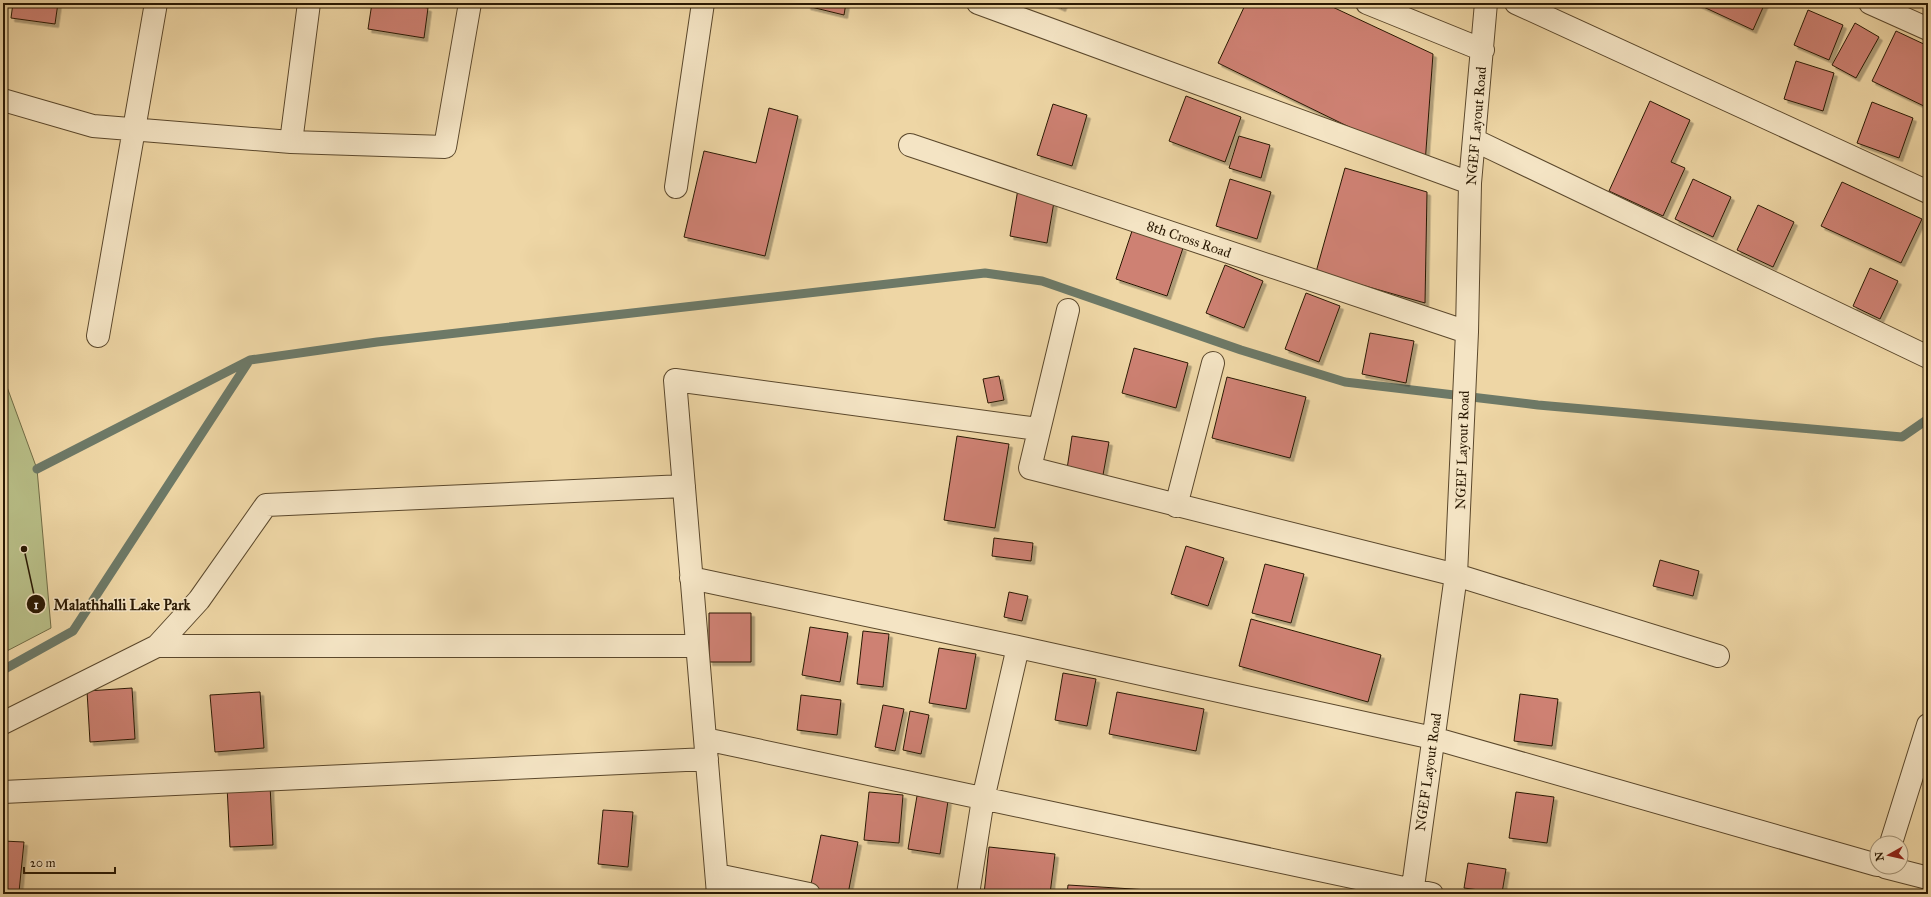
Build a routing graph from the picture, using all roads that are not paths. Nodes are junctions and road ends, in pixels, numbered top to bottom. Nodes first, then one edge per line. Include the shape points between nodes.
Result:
1 (156, 3) edge
2 (309, 3) edge
3 (470, 3) edge
4 (703, 3) edge
5 (978, 3) edge
6 (1367, 3) edge
7 (1486, 3) edge
8 (1516, 3) edge
9 (1870, 3) edge
10 (1928, 29) edge
11 (1483, 50) junction
12 (3, 100) edge
13 (134, 130) junction
14 (1474, 140) junction
15 (291, 142) junction
16 (910, 145) dead end
17 (1470, 183) junction
18 (676, 187) dead end
19 (1928, 192) edge
20 (1068, 310) dead end
21 (1468, 332) junction
22 (98, 336) dead end
23 (1928, 357) edge
24 (1213, 363) dead end
25 (1038, 429) junction
26 (684, 486) junction
27 (1176, 506) junction
28 (1456, 575) junction
29 (691, 578) junction
30 (157, 646) junction
31 (697, 646) junction
32 (1018, 647) junction
33 (1718, 656) dead end
34 (3, 724) edge
35 (1928, 725) edge
36 (1433, 738) junction
37 (706, 749) junction
38 (3, 792) edge
39 (983, 799) junction
40 (1894, 835) edge
41 (1869, 863) edge
42 (1909, 873) edge
43 (1928, 878) edge
44 (718, 885) edge
45 (1419, 892) edge
46 (809, 894) edge
47 (968, 894) edge

1 - 13 street
2 - 15 street
3 - 15 street via 445,147
4 - 18 street
5 - 17 street
6 - 11 street
7 - 11 street, NGEF Layout Road
8 - 19 street
9 - 10 street
11 - 14 street, NGEF Layout Road
12 - 13 street via 93,126
13 - 15 street
13 - 22 street
14 - 17 street, NGEF Layout Road
14 - 23 street
16 - 21 street, 8th Cross Road
17 - 21 street, NGEF Layout Road
20 - 25 street
21 - 28 street, NGEF Layout Road
24 - 27 street
25 - 26 street via 675,380
25 - 27 street via 1030,468
26 - 29 street
26 - 30 street via 266,505 199,600
27 - 28 street
28 - 33 street
28 - 36 street, NGEF Layout Road
29 - 31 street
29 - 32 street
30 - 31 street
30 - 34 street
31 - 37 street
32 - 36 street
32 - 39 street
35 - 40 street
36 - 41 street
36 - 45 street, NGEF Layout Road
37 - 38 street
37 - 39 street
37 - 44 street
39 - 45 street
39 - 47 street
42 - 43 street
44 - 46 street

